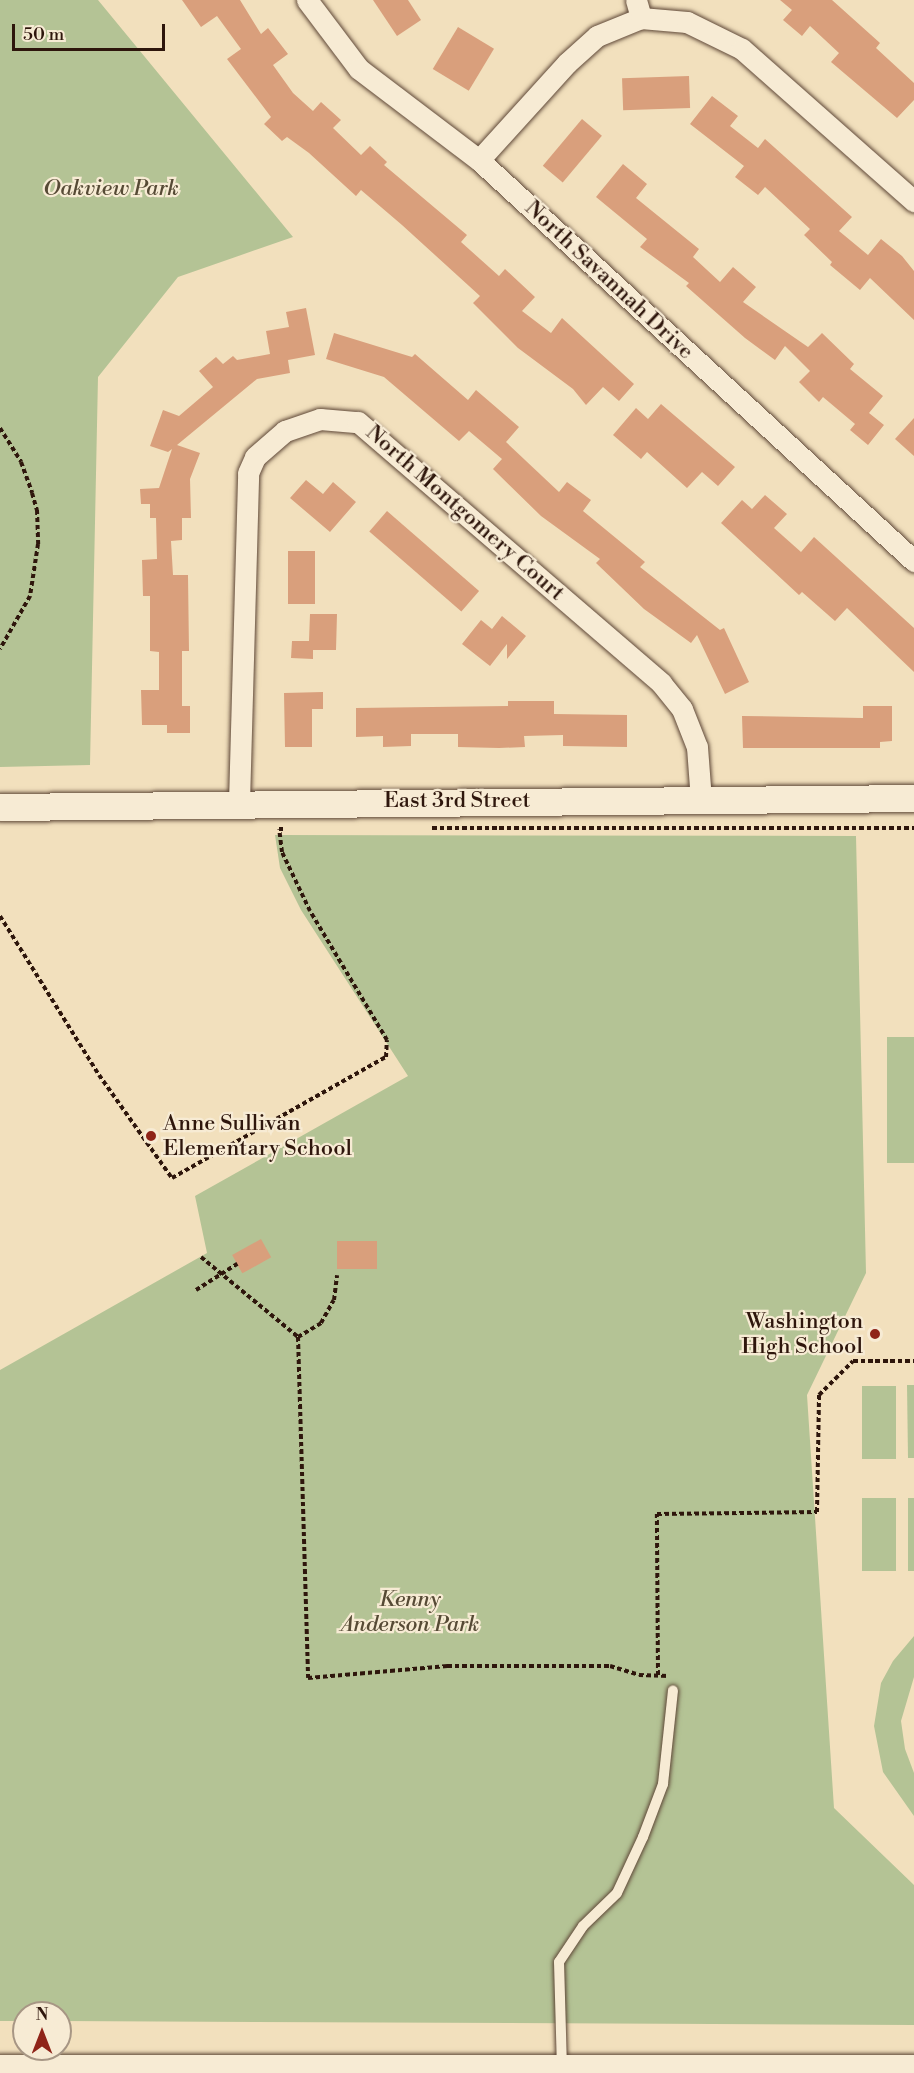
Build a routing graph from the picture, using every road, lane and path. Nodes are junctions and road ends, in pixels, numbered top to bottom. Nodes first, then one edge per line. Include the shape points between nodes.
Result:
1 (307, 0) edge
2 (638, 9) edge
3 (479, 160) junction
4 (914, 201) edge
5 (0, 428) edge
6 (914, 561) edge
7 (0, 649) edge
8 (914, 798) edge
9 (701, 800) junction
10 (239, 802) junction
11 (0, 807) edge
12 (423, 828) dead end
13 (914, 828) edge
14 (291, 829) dead end
15 (0, 916) edge
16 (201, 1257) dead end
17 (237, 1264) dead end
18 (219, 1275) junction
19 (337, 1275) dead end
20 (196, 1290) dead end
21 (298, 1337) junction
22 (914, 1361) edge
23 (658, 1675) junction
24 (673, 1676) dead end
25 (673, 1691) dead end
26 (0, 2070) edge
27 (562, 2070) junction
28 (914, 2070) edge

1 - 3 street, North Savannah Drive via 359,69
2 - 3 street via 597,36 567,63
2 - 4 street via 687,22 742,49
3 - 6 street, North Savannah Drive
5 - 7 path via 18,456 32,493 38,544 30,596
8 - 9 street, East 3rd Street
9 - 10 street, East 3rd Street
9 - 10 street, North Montgomery Court via 697,747 682,709 661,683 358,422 320,419 285,431 255,457 248,473
10 - 11 street, East 3rd Street
12 - 13 path
14 - 15 path via 279,829 282,852 310,911 387,1040 386,1057 172,1178 99,1075
16 - 18 path
17 - 18 path
18 - 20 path
18 - 21 path
19 - 21 path via 334,1300 321,1323
21 - 23 path via 308,1678 447,1666 610,1666 639,1675
22 - 23 path via 853,1361 819,1395 817,1512 657,1514
23 - 24 path
25 - 27 lane via 663,1784 643,1837 617,1893 583,1926 559,1962
26 - 27 main road
27 - 28 main road

